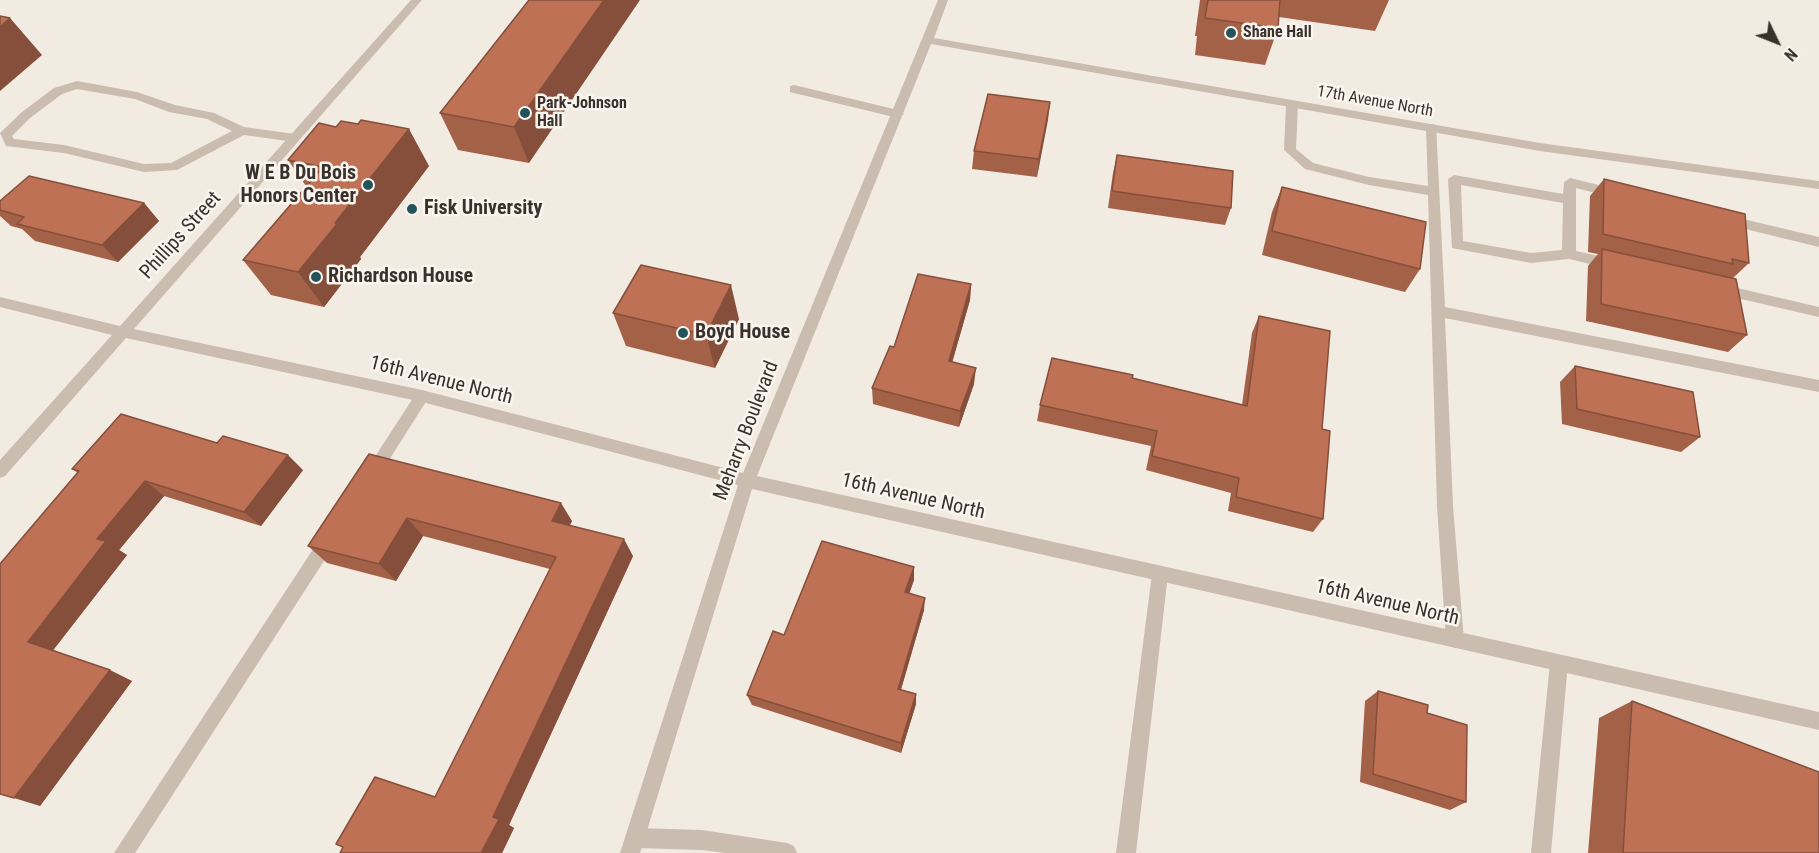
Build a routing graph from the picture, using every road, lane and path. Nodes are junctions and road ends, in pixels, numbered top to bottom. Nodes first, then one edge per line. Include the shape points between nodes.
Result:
1 (417, 0) edge
2 (943, 0) edge
3 (926, 40) junction
4 (794, 89) dead end
5 (1292, 104) junction
6 (898, 114) junction
7 (1432, 128) junction
8 (242, 131) junction
9 (295, 138) junction
10 (5, 146) edge
11 (1433, 176) junction
12 (1454, 179) junction
13 (1819, 185) edge
14 (1434, 191) junction
15 (1625, 195) edge
16 (1570, 200) junction
17 (1714, 217) edge
18 (1436, 242) junction
19 (1819, 243) edge
20 (1457, 245) junction
21 (1569, 254) junction
22 (1626, 267) edge
23 (1706, 286) edge
24 (0, 302) edge
25 (1439, 311) junction
26 (1819, 312) edge
27 (122, 332) junction
28 (1819, 386) edge
29 (422, 396) junction
30 (0, 471) edge
31 (747, 481) junction
32 (364, 486) edge
33 (338, 526) edge
34 (1160, 574) junction
35 (1455, 640) junction
36 (1559, 663) junction
37 (1819, 721) edge
38 (633, 846) edge
39 (124, 853) edge
40 (788, 853) edge
41 (1126, 853) edge
42 (1541, 853) edge

1 - 9 street, Phillips Street
2 - 3 street, Meharry Boulevard
3 - 5 street, 17th Avenue North
3 - 6 street, Meharry Boulevard
4 - 6 street
5 - 7 street, 17th Avenue North
5 - 14 street via 1290,150 1309,166
6 - 31 street, Meharry Boulevard
7 - 11 street
7 - 13 street, 17th Avenue North via 1540,147
8 - 9 street
8 - 10 street via 173,167 144,168 64,149
8 - 10 street via 210,116 77,85 58,91 26,115 5,135
9 - 27 street, Phillips Street
11 - 12 street
11 - 14 street
12 - 16 street
12 - 20 street
14 - 18 street
15 - 16 street via 1570,182
16 - 21 street
17 - 19 street
18 - 20 street
18 - 25 street
20 - 21 street via 1531,258
21 - 22 street
23 - 26 street
24 - 27 street, 16th Avenue North
25 - 28 street
25 - 35 street via 1445,506
27 - 29 street, 16th Avenue North
27 - 30 street, Phillips Street
29 - 31 street, 16th Avenue North
29 - 32 street
31 - 34 street, 16th Avenue North
31 - 38 street, Meharry Boulevard
33 - 39 street
34 - 35 street, 16th Avenue North
34 - 41 street
35 - 36 street, 16th Avenue North
36 - 37 street, 16th Avenue North
36 - 42 street
38 - 40 street via 702,840

